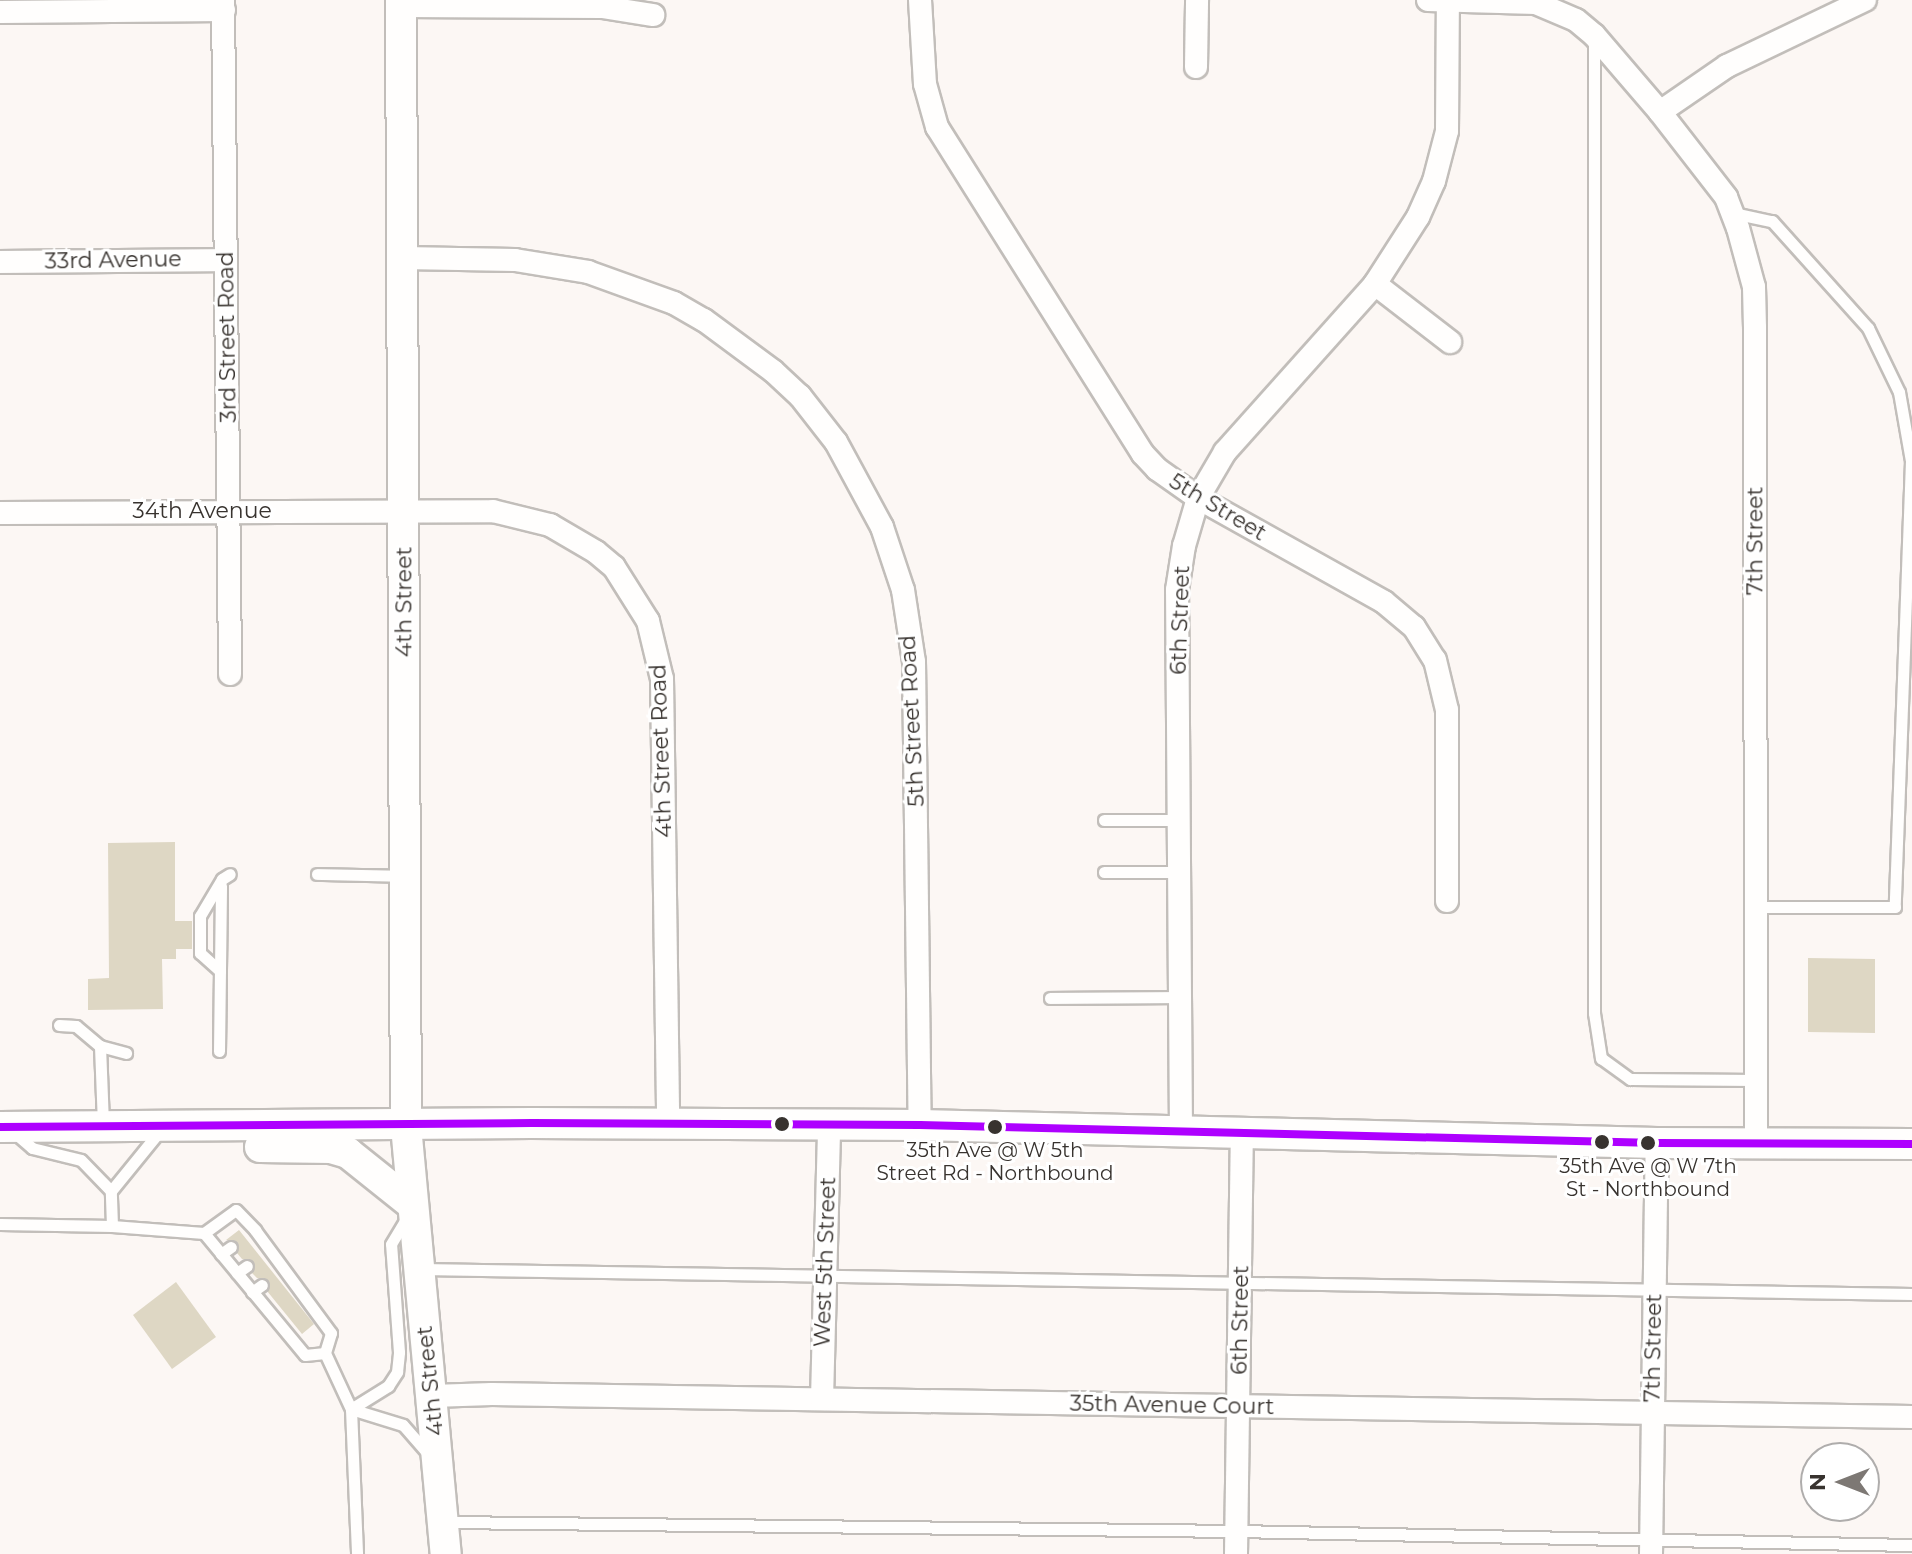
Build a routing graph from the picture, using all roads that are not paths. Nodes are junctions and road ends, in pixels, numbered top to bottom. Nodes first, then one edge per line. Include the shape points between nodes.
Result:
1 (920, 0) edge
2 (1197, 0) edge
3 (1428, 0) edge
4 (1448, 0) edge
5 (1865, 0) edge
6 (401, 3) edge
7 (224, 5) edge
8 (0, 12) edge
9 (653, 15) dead end
10 (1594, 35) junction
11 (1196, 67) dead end
12 (1660, 112) junction
13 (1732, 213) junction
14 (403, 258) junction
15 (226, 260) junction
16 (0, 262) edge
17 (1375, 284) junction
18 (1450, 342) dead end
19 (1198, 498) junction
20 (229, 511) junction
21 (404, 511) junction
22 (0, 513) edge
23 (230, 674) dead end
24 (1104, 820) dead end
25 (1178, 820) junction
26 (1104, 872) dead end
27 (1178, 872) junction
28 (230, 874) dead end
29 (317, 874) dead end
30 (405, 876) junction
31 (221, 886) junction
32 (1447, 901) dead end
33 (1755, 907) junction
34 (220, 971) junction
35 (1179, 997) junction
36 (1050, 998) dead end
37 (59, 1025) dead end
38 (100, 1046) junction
39 (219, 1051) dead end
40 (126, 1053) dead end
41 (1756, 1080) junction
42 (668, 1124) junction
43 (829, 1125) junction
44 (920, 1125) junction
45 (406, 1126) junction
46 (4, 1127) edge
47 (103, 1127) junction
48 (163, 1127) junction
49 (239, 1127) junction
50 (1181, 1132) junction
51 (1242, 1133) junction
52 (1657, 1143) junction
53 (1756, 1143) junction
54 (1912, 1144) edge
55 (111, 1191) junction
56 (412, 1206) junction
57 (0, 1224) edge
58 (112, 1226) junction
59 (255, 1230) junction
60 (204, 1233) junction
61 (245, 1237) dead end
62 (417, 1269) junction
63 (825, 1276) junction
64 (1240, 1280) junction
65 (1654, 1289) junction
66 (1912, 1294) edge
67 (325, 1353) junction
68 (432, 1396) junction
69 (822, 1399) junction
70 (1239, 1407) junction
71 (351, 1409) junction
72 (1652, 1411) junction
73 (1912, 1417) edge
74 (438, 1465) junction
75 (443, 1522) junction
76 (1236, 1531) junction
77 (1912, 1545) edge
78 (1651, 1547) edge
79 (357, 1554) edge
80 (446, 1554) edge
81 (1236, 1554) edge

1 - 19 street, 5th Street via 925,84 937,127 1143,454
2 - 11 street
3 - 4 street
4 - 10 street, 7th Street via 1536,3 1559,10
4 - 17 street, 6th Street via 1447,131 1418,217
5 - 12 street via 1727,66
6 - 9 street via 602,7
6 - 14 main road, 4th Street
7 - 8 street
7 - 15 street, 3rd Street Road
10 - 12 street, 7th Street
10 - 41 lane via 1594,1013 1601,1058 1630,1079
12 - 13 street, 7th Street via 1726,197
13 - 33 street, 7th Street via 1754,287
13 - 33 lane via 1772,221 1868,328 1899,392 1911,461 1895,907
14 - 21 main road, 4th Street
14 - 44 street, 5th Street Road via 515,260 588,272 674,303 773,371 836,442 882,527 903,590 914,662
15 - 16 street, 33rd Avenue
15 - 20 street, 3rd Street Road
17 - 18 street
17 - 19 street, 6th Street via 1244,429
19 - 25 street, 6th Street via 1177,590
19 - 32 street, 5th Street via 1384,602 1414,627 1435,660 1447,710
20 - 21 street, 34th Avenue
20 - 22 street, 34th Avenue
20 - 23 street, 3rd Street Road
21 - 30 main road, 4th Street
21 - 42 street, 4th Street Road via 493,511 550,525 614,567 648,621 662,679
24 - 25 lane
25 - 27 street, 6th Street
26 - 27 lane
27 - 35 street, 6th Street
28 - 31 lane
29 - 30 lane
30 - 45 main road, 4th Street
31 - 34 lane
31 - 34 lane via 201,911 200,928 200,953
33 - 41 street, 7th Street
34 - 39 lane
35 - 36 lane
35 - 50 street, 6th Street
37 - 38 lane via 76,1026
38 - 40 lane
38 - 47 lane
41 - 53 street, 7th Street
42 - 43 main road
42 - 45 main road
43 - 44 main road
43 - 63 street, West 5th Street
44 - 50 main road
45 - 49 main road
45 - 56 main road, 4th Street
46 - 47 main road
46 - 55 lane via 32,1148 81,1160
47 - 48 main road
48 - 49 main road
48 - 55 lane
49 - 56 main road via 256,1146 348,1153
50 - 51 main road
51 - 52 main road
51 - 64 street, 6th Street
52 - 53 main road
52 - 65 street, 7th Street
53 - 54 main road
55 - 58 lane
56 - 62 main road, 4th Street
56 - 71 lane via 391,1244 397,1372 388,1386
57 - 58 lane
58 - 60 lane
59 - 60 lane via 236,1210
59 - 61 lane
59 - 67 lane via 264,1251 331,1333
60 - 67 lane via 226,1250 286,1323 305,1355
62 - 63 lane
62 - 68 main road, 4th Street
63 - 64 lane
63 - 69 street, West 5th Street
64 - 65 lane
64 - 70 street, 6th Street
65 - 66 lane
65 - 72 street, 7th Street
67 - 71 lane
68 - 69 street, 35th Avenue Court
68 - 74 main road, 4th Street
69 - 70 street, 35th Avenue Court
70 - 72 street, 35th Avenue Court
70 - 76 street, 6th Street
71 - 74 lane via 403,1425
71 - 79 lane
72 - 73 street, 35th Avenue Court
72 - 78 street, 7th Street
74 - 75 main road, 4th Street
75 - 76 lane
75 - 80 main road, 4th Street
76 - 78 lane
76 - 81 street, 6th Street
77 - 78 lane

